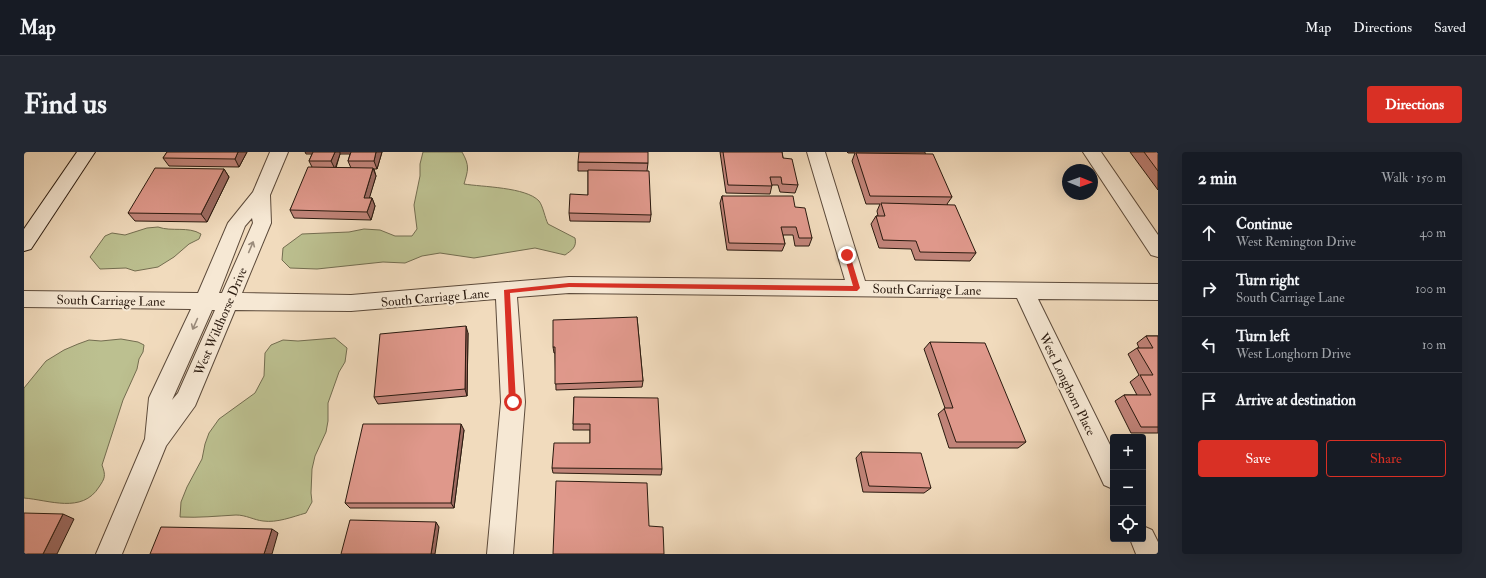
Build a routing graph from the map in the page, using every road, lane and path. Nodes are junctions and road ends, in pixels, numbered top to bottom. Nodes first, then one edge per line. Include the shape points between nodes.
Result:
1 (86, 152) edge
2 (279, 152) edge
3 (816, 152) edge
4 (1092, 152) edge
5 (261, 195) junction
6 (24, 244) edge
7 (1158, 250) edge
8 (857, 288) junction
9 (1023, 290) junction
10 (506, 291) junction
11 (1158, 292) edge
12 (24, 298) edge
13 (205, 302) junction
14 (228, 302) junction
15 (157, 439) junction
16 (1110, 471) edge
17 (1144, 542) edge
18 (109, 554) edge
19 (500, 554) edge
20 (1150, 554) edge

1 - 6 street
2 - 5 street, West Wildhorse Drive
3 - 8 street
4 - 7 street
5 - 13 street, West Wildhorse Drive via 237,223
14 -> 5 street, West Wildhorse Drive via 262,223
8 - 9 street, South Carriage Lane
8 - 10 street, South Carriage Lane via 569,285
9 - 11 street, South Carriage Lane
9 - 16 street, West Longhorn Place
10 - 14 street, South Carriage Lane via 351,303
10 - 19 street via 513,402
12 - 13 street, South Carriage Lane
13 - 14 street, South Carriage Lane
13 -> 15 street, West Wildhorse Drive via 161,398
14 - 15 street, West Wildhorse Drive via 187,399
15 - 18 street, West Wildhorse Drive
17 - 20 street

